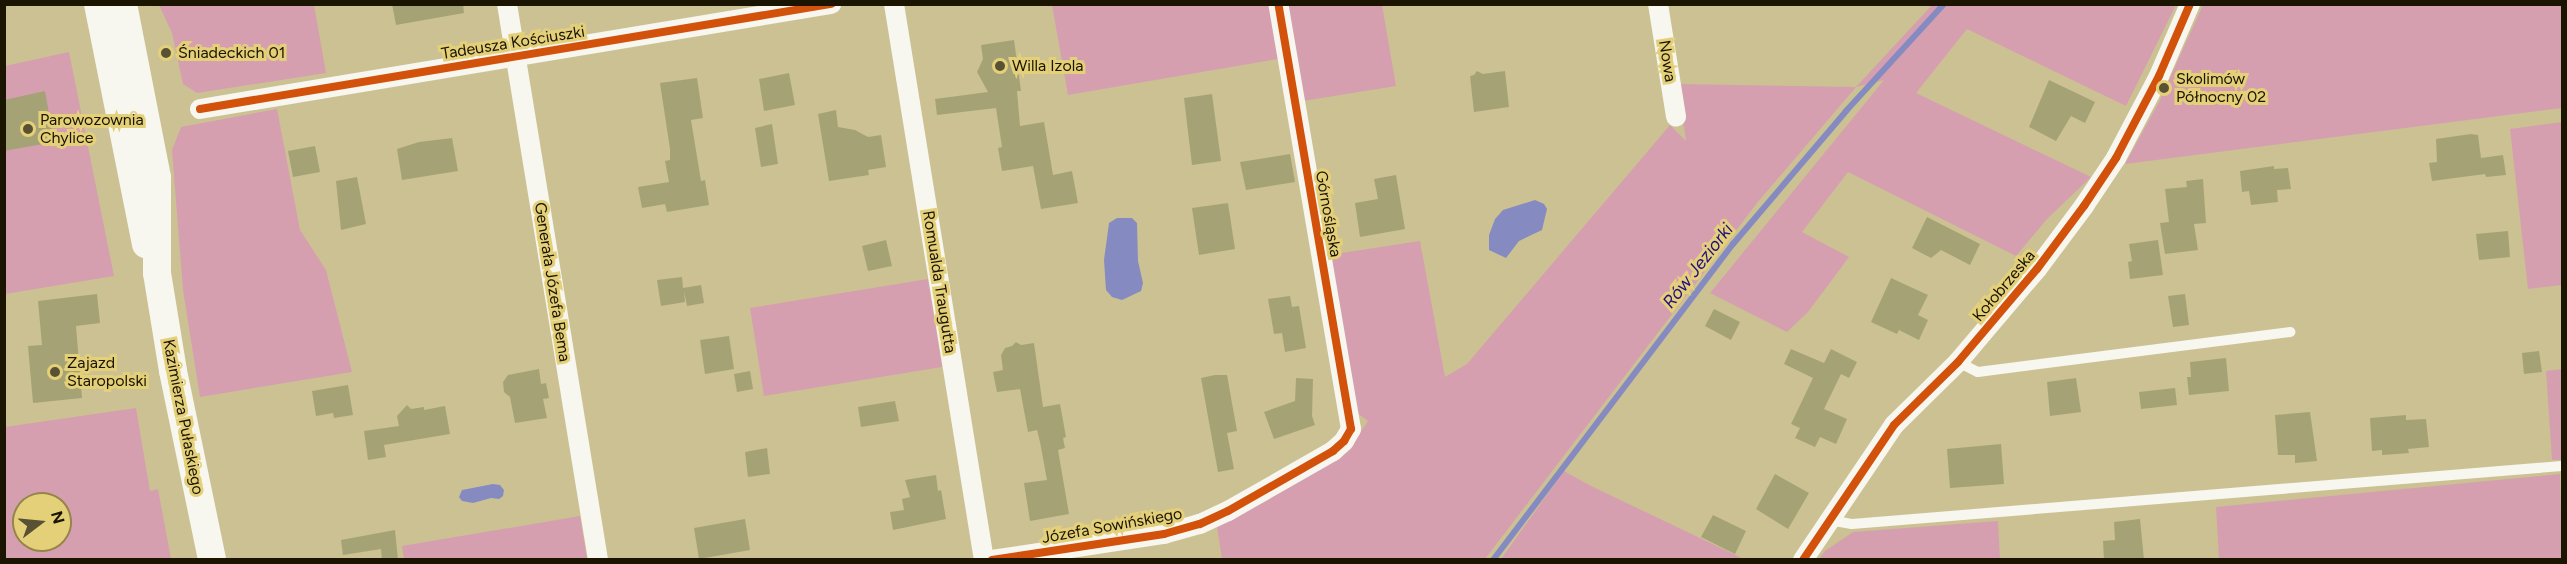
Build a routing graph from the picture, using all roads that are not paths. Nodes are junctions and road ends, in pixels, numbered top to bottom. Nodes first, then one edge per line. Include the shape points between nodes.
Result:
1 (98, 4) edge
2 (123, 4) edge
3 (507, 4) edge
4 (831, 4) edge
5 (894, 4) edge
6 (1278, 4) edge
7 (1658, 4) edge
8 (2190, 4) edge
9 (515, 56) junction
10 (200, 109) dead end
11 (1676, 117) dead end
12 (157, 273) junction
13 (2290, 332) dead end
14 (1958, 362) junction
15 (1351, 429) joint
16 (2562, 466) edge
17 (1829, 520) junction
18 (212, 560) edge
19 (597, 560) edge
20 (984, 560) edge
21 (992, 560) edge
22 (1803, 560) edge

1 - 12 main road, Kazimierza Pułaskiego via 142,228
2 - 12 main road, Kazimierza Pułaskiego via 157,178
3 - 9 street, Generała Józefa Bema
4 - 9 street, Tadeusza Kościuszki
5 - 20 street, Romualda Traugutta
6 - 15 street, Górnośląska
7 - 11 street, Nowa
8 - 14 street, Kołobrzeska via 2116,158 2037,269
9 - 10 street, Tadeusza Kościuszki
9 - 19 street, Generała Józefa Bema
12 - 18 main road, Kazimierza Pułaskiego via 180,410
13 - 14 lane via 1978,372
14 - 17 street, Kołobrzeska via 1894,425
15 - 21 street, Józefa Sowińskiego via 1333,451 1200,524 1164,534
16 - 17 lane via 1852,524
17 - 22 street, Kołobrzeska

